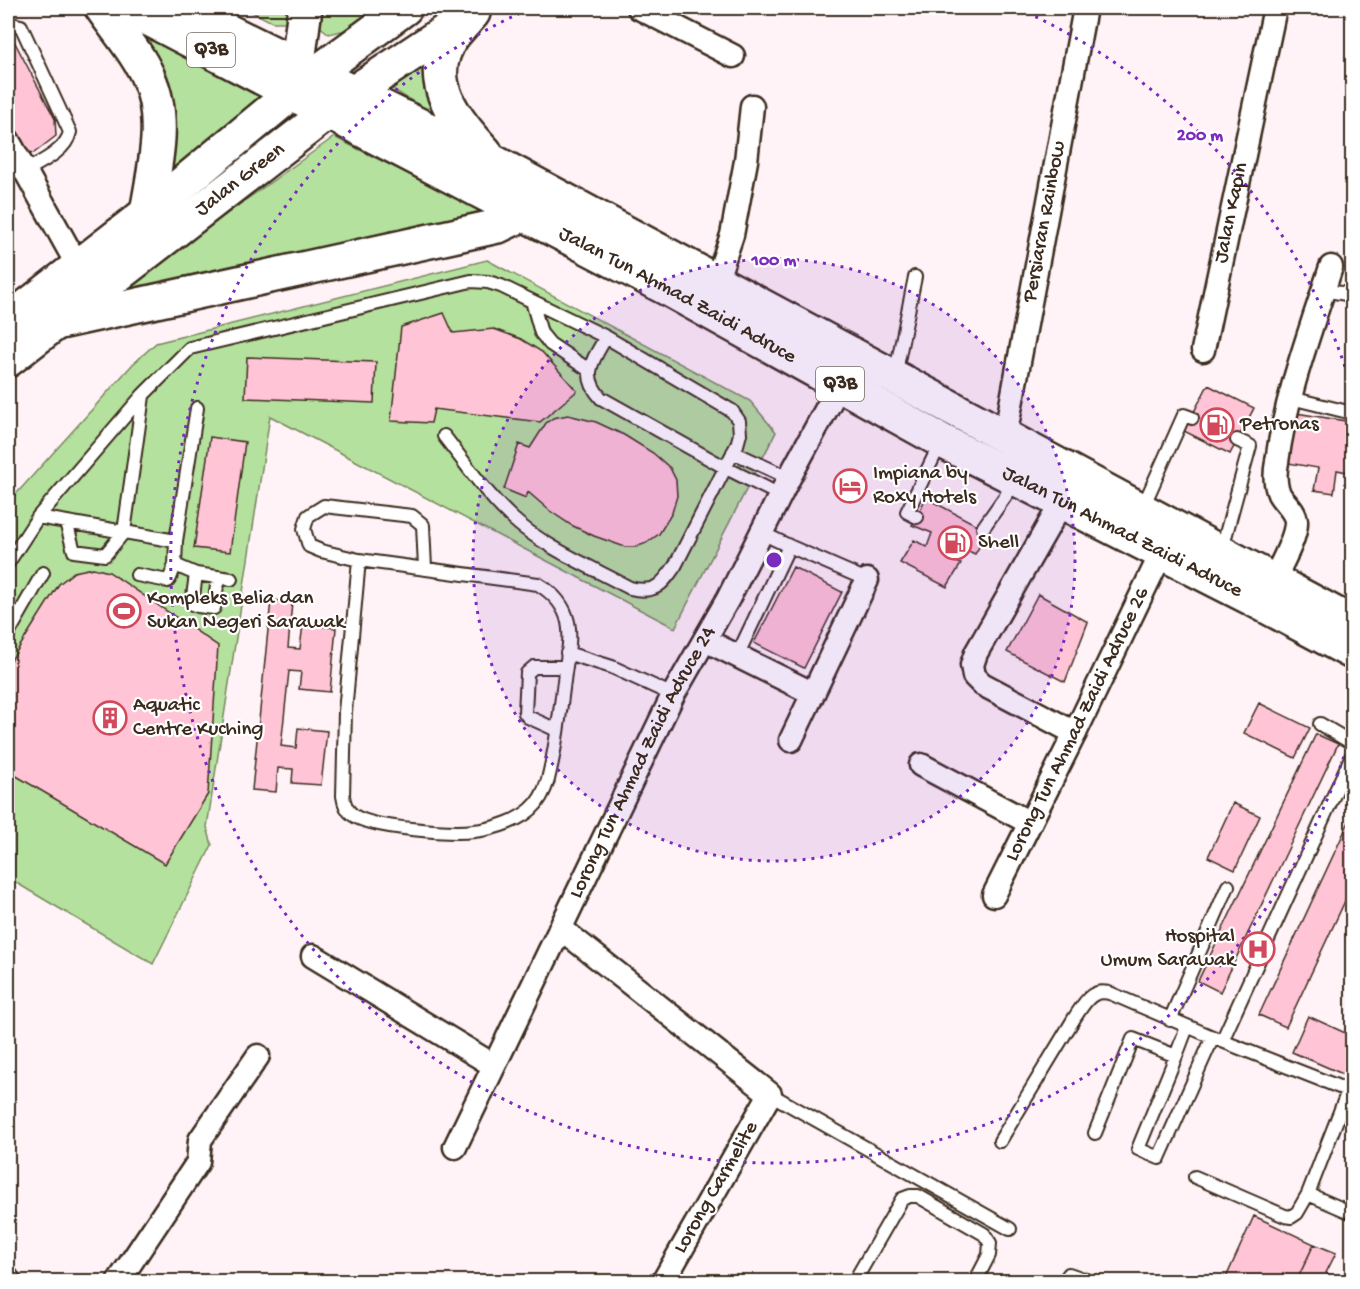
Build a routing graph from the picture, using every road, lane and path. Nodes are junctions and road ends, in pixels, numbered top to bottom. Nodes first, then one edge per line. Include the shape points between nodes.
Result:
1 (102, 8) edge
2 (128, 8) edge
3 (181, 8) edge
4 (305, 8) edge
5 (405, 8) edge
6 (639, 8) edge
7 (1085, 8) edge
8 (1275, 8) edge
9 (477, 10) edge
10 (8, 23) edge
11 (733, 56) dead end
12 (303, 77) junction
13 (341, 102) junction
14 (752, 106) dead end
15 (8, 140) edge
16 (494, 162) junction
17 (25, 171) junction
18 (147, 213) junction
19 (523, 214) junction
20 (78, 266) junction
21 (1331, 267) dead end
22 (915, 277) dead end
23 (716, 282) junction
24 (1323, 290) junction
25 (1353, 295) edge
26 (532, 301) junction
27 (8, 321) edge
28 (56, 323) junction
29 (606, 337) junction
30 (1203, 350) dead end
31 (8, 360) edge
32 (589, 370) junction
33 (894, 377) junction
34 (840, 384) junction
35 (143, 395) junction
36 (1291, 398) junction
37 (197, 408) dead end
38 (1353, 412) edge
39 (1192, 418) dead end
40 (444, 436) dead end
41 (1005, 437) junction
42 (1237, 440) dead end
43 (942, 441) junction
44 (733, 452) junction
45 (726, 468) junction
46 (1017, 480) junction
47 (785, 487) junction
48 (1062, 502) junction
49 (1142, 510) junction
50 (38, 517) junction
51 (917, 517) dead end
52 (66, 522) junction
53 (983, 528) dead end
54 (124, 532) junction
55 (762, 533) junction
56 (176, 541) junction
57 (789, 546) junction
58 (1162, 552) junction
59 (1221, 552) junction
60 (359, 560) junction
61 (8, 563) edge
62 (175, 565) junction
63 (425, 568) junction
64 (43, 573) dead end
65 (196, 574) junction
66 (137, 575) dead end
67 (867, 580) joint
68 (1273, 581) junction
69 (1353, 623) edge
70 (8, 634) edge
71 (705, 640) junction
72 (1353, 652) edge
73 (567, 653) junction
74 (737, 656) junction
75 (566, 667) junction
76 (812, 693) junction
77 (673, 695) junction
78 (1320, 724) dead end
79 (557, 730) junction
80 (1075, 733) junction
81 (791, 741) dead end
82 (1353, 743) edge
83 (1353, 755) edge
84 (921, 765) dead end
85 (1030, 823) junction
86 (1228, 886) dead end
87 (994, 896) dead end
88 (560, 928) junction
89 (313, 956) dead end
90 (1170, 1020) junction
91 (1187, 1027) junction
92 (1217, 1039) junction
93 (258, 1056) dead end
94 (1176, 1056) junction
95 (493, 1065) junction
96 (1350, 1092) edge
97 (770, 1094) junction
98 (1095, 1133) dead end
99 (1000, 1141) dead end
100 (455, 1147) dead end
101 (1195, 1177) dead end
102 (1308, 1194) junction
103 (1353, 1213) edge
104 (1010, 1229) dead end
105 (8, 1271) edge
106 (17, 1281) edge
107 (118, 1281) edge
108 (663, 1281) edge
109 (854, 1281) edge
110 (975, 1281) edge
111 (1063, 1281) edge
112 (1092, 1281) edge

1 - 18 main road via 148,76 157,102 159,128
2 - 12 main road, Jalan Tun Ahmad Zaidi Adruce / Q3B
3 - 12 main road, Jalan Tun Ahmad Zaidi Adruce
4 - 12 main road
5 - 12 main road, Jalan Green
6 - 11 street
7 - 41 street, Persiaran Rainbow
8 - 30 street, Jalan Kapin
9 - 13 main road, Jalan Green
9 - 16 main road via 451,39 441,61 440,80 455,117
10 - 17 lane via 21,26 70,132 68,140 52,156
12 - 13 main road, Jalan Tun Ahmad Zaidi Adruce / Q3B
12 - 18 main road, Jalan Green
13 - 16 main road, Jalan Tun Ahmad Zaidi Adruce
13 - 19 main road, Jalan Tun Ahmad Zaidi Adruce / Q3B
13 - 28 main road, Jalan Green
14 - 23 street via 734,225
15 - 17 street
16 - 23 main road, Jalan Tun Ahmad Zaidi Adruce
17 - 20 street
18 - 20 main road, Jalan Green
19 - 28 main road via 498,226
19 - 34 main road, Jalan Tun Ahmad Zaidi Adruce / Q3B
20 - 27 main road, Jalan Green
21 - 24 street
22 - 33 lane
23 - 33 main road, Jalan Tun Ahmad Zaidi Adruce
24 - 25 lane
24 - 36 street
26 - 29 lane
26 - 32 lane via 541,333 550,344
26 - 35 lane via 488,282 471,281 190,348
28 - 31 main road, Jalan Green
29 - 32 lane
29 - 44 lane via 732,411 739,421 740,434
32 - 45 lane via 592,386 601,398
33 - 41 main road, Jalan Tun Ahmad Zaidi Adruce
34 - 43 main road, Jalan Tun Ahmad Zaidi Adruce / Q3B
34 - 47 street, Lorong Tun Ahmad Zaidi Adruce 24
35 - 50 lane
35 - 54 lane
36 - 38 lane
36 - 68 street via 1276,466 1279,494 1295,514 1296,523
37 - 56 lane
39 - 49 lane via 1184,415
40 - 45 lane via 513,519 564,552 641,591 654,589 666,580
41 - 49 main road, Jalan Tun Ahmad Zaidi Adruce
42 - 59 lane via 1250,446
43 - 46 main road, Jalan Tun Ahmad Zaidi Adruce / Q3B
43 - 51 lane via 907,512
44 - 45 lane
44 - 47 lane
45 - 47 lane
46 - 48 main road, Jalan Tun Ahmad Zaidi Adruce / Q3B
46 - 53 lane
47 - 55 street, Lorong Tun Ahmad Zaidi Adruce 24
48 - 58 main road, Jalan Tun Ahmad Zaidi Adruce / Q3B
48 - 80 street via 972,666 974,676 982,684
49 - 59 main road, Jalan Tun Ahmad Zaidi Adruce
50 - 52 lane
50 - 61 lane
52 - 54 lane
52 - 54 lane via 72,548 77,552 105,555
54 - 56 lane
55 - 57 lane
55 - 71 street, Lorong Tun Ahmad Zaidi Adruce 24
56 - 62 lane
57 - 67 lane
57 - 74 lane
58 - 72 main road, Jalan Tun Ahmad Zaidi Adruce / Q3B
58 - 80 street, Lorong Tun Ahmad Zaidi Adruce 26
59 - 68 main road, Jalan Tun Ahmad Zaidi Adruce
60 - 63 lane
60 - 63 lane via 309,546 304,529 308,516 324,506 412,516 423,525
60 - 79 lane via 345,712 343,796 353,815 387,825 458,832 483,830 511,821 536,805 542,795
62 - 65 lane
62 - 66 lane via 168,581
63 - 73 lane via 538,584 558,599 564,609 569,633
64 - 70 lane
65 - 65 lane via 192,604 214,608 225,578
67 - 76 street
68 - 69 main road, Jalan Tun Ahmad Zaidi Adruce
71 - 74 street
71 - 77 street, Lorong Tun Ahmad Zaidi Adruce 24
73 - 75 lane
73 - 77 lane via 612,667
74 - 76 street
75 - 79 lane
75 - 79 lane via 534,667 527,673 525,714
76 - 81 street
77 - 88 street, Lorong Tun Ahmad Zaidi Adruce 24
78 - 82 lane
80 - 85 street, Lorong Tun Ahmad Zaidi Adruce 26
83 - 92 lane
84 - 85 street
85 - 87 street, Lorong Tun Ahmad Zaidi Adruce 26
86 - 90 lane
88 - 95 street, Lorong Tun Ahmad Zaidi Adruce 24
88 - 97 street
89 - 95 street
90 - 91 lane
90 - 99 lane via 1104,992 1091,995
91 - 92 lane
91 - 94 lane
92 - 94 lane via 1159,1158 1138,1149
92 - 96 lane
93 - 107 street via 200,1140 198,1162
94 - 98 lane via 1133,1039
95 - 100 street, Lorong Tun Ahmad Zaidi Adruce 24
96 - 102 lane
97 - 104 lane
97 - 108 street, Lorong Carmelite
101 - 102 lane via 1285,1216 1297,1213
102 - 103 lane
105 - 106 lane
109 - 110 lane via 902,1199 910,1196 918,1196 984,1234 990,1243 989,1255
111 - 112 lane via 1073,1274

